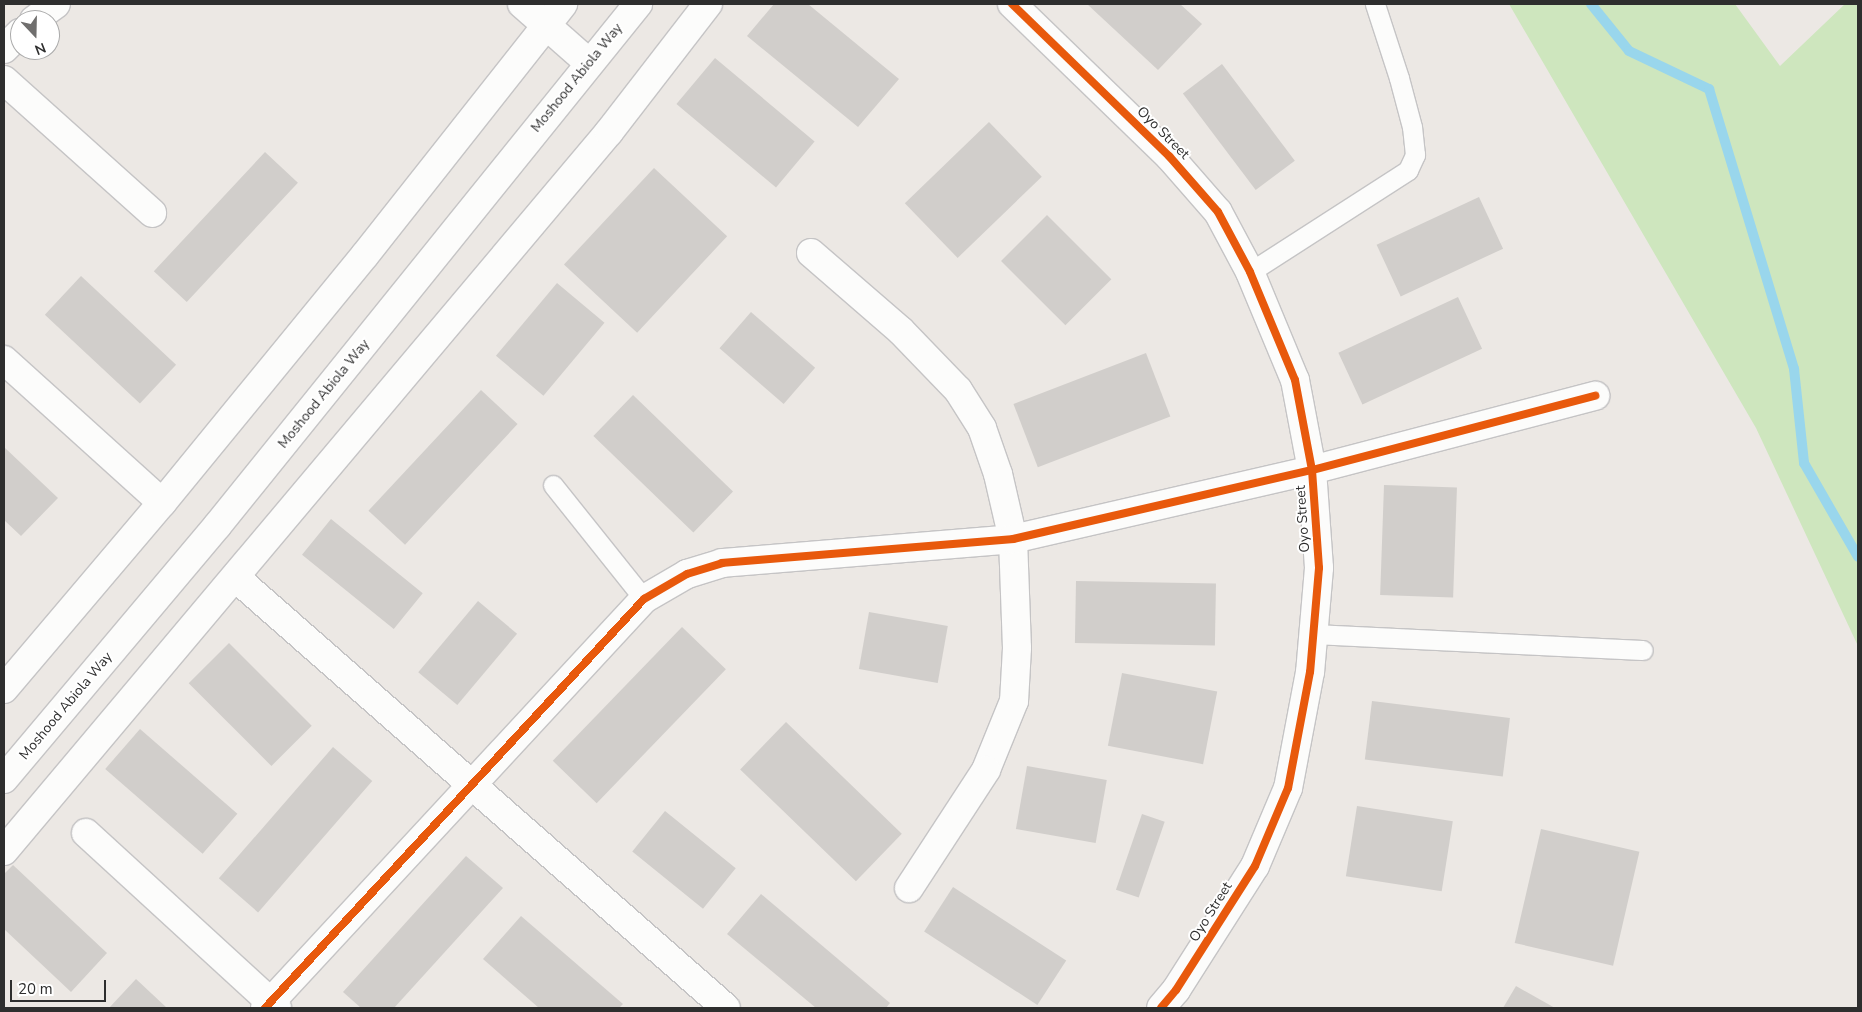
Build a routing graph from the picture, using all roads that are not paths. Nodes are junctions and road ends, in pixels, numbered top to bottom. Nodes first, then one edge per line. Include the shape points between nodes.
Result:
1 (522, 4) edge
2 (562, 4) edge
3 (638, 4) edge
4 (708, 4) edge
5 (1012, 4) edge
6 (1375, 4) edge
7 (545, 24) junction
8 (589, 63) junction
9 (4, 80) edge
10 (152, 213) dead end
11 (811, 253) dead end
12 (1250, 272) junction
13 (4, 360) edge
14 (1595, 396) dead end
15 (1312, 470) junction
16 (553, 485) dead end
17 (162, 503) junction
18 (1013, 538) junction
19 (235, 577) junction
20 (644, 599) junction
21 (1313, 634) junction
22 (1643, 650) dead end
23 (4, 689) edge
24 (4, 779) edge
25 (473, 785) junction
26 (86, 833) dead end
27 (4, 851) edge
28 (909, 888) dead end
29 (271, 1006) edge
30 (721, 1007) edge
31 (1161, 1008) edge

1 - 7 street
2 - 7 street
3 - 8 street, Moshood Abiola Way
4 - 19 street via 609,132
5 - 12 street, Oyo Street via 1169,156 1218,212
6 - 12 lane via 1412,127 1415,155 1408,170
7 - 8 street
7 - 17 street via 365,255
8 - 24 street, Moshood Abiola Way via 223,519
9 - 10 street
11 - 18 street via 902,331 958,390 982,428 998,474
12 - 15 street, Oyo Street via 1296,380
13 - 17 street
14 - 15 street
15 - 18 street
15 - 21 street, Oyo Street via 1319,568
16 - 20 lane
17 - 23 street
18 - 20 street via 722,563 687,574
18 - 28 street via 1018,648 1014,701 986,770
19 - 25 street
19 - 27 street
20 - 25 street
21 - 22 lane
21 - 31 street, Oyo Street via 1310,672 1288,788 1255,866 1176,990
25 - 29 street
25 - 30 street
26 - 29 street

